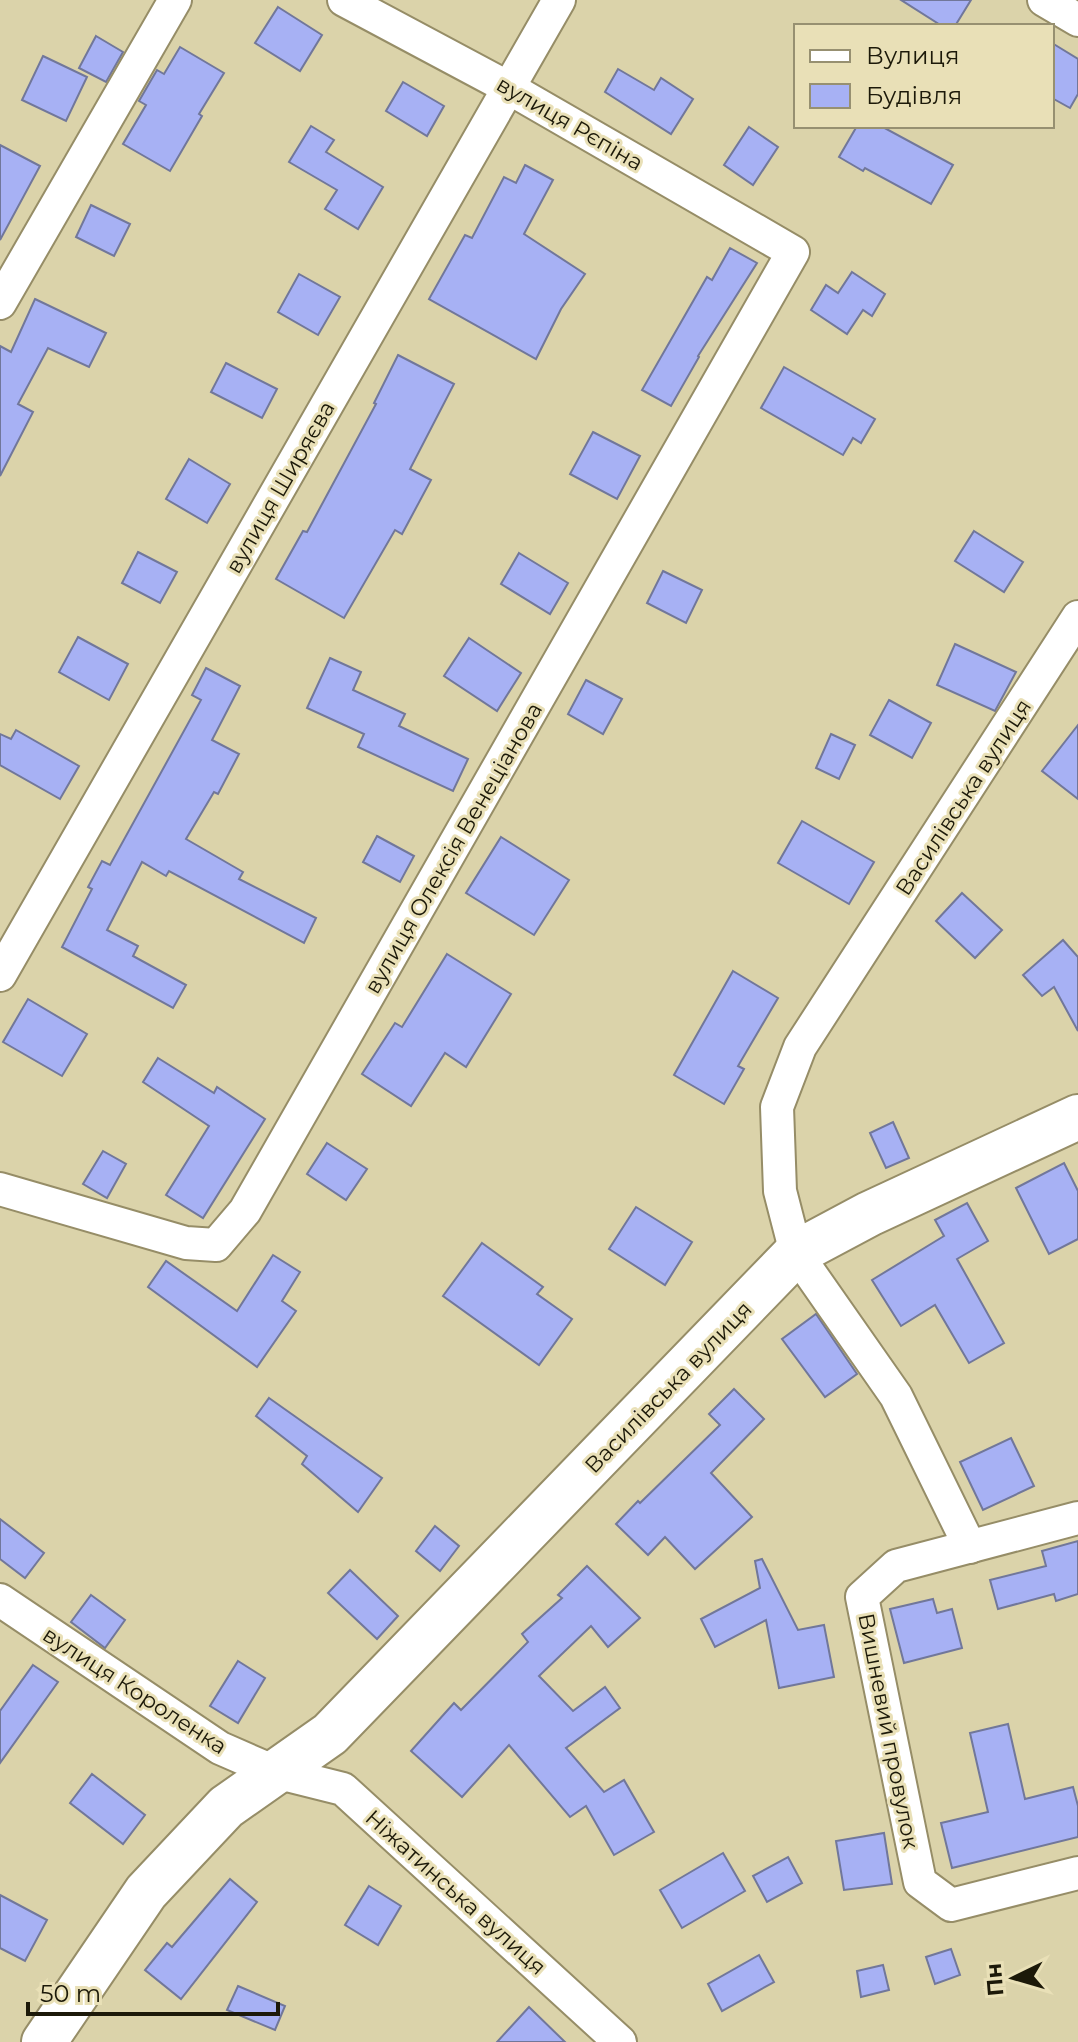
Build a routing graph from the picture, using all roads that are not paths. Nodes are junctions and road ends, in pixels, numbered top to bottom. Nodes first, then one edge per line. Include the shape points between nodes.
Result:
1 (175, 0) edge
2 (344, 0) edge
3 (559, 0) edge
4 (1044, 0) edge
5 (1078, 20) edge
6 (509, 88) junction
7 (793, 252) joint
8 (0, 303) edge
9 (1078, 617) edge
10 (0, 975) edge
11 (1078, 1117) edge
12 (0, 1189) edge
13 (796, 1253) junction
14 (1078, 1518) edge
15 (970, 1547) junction
16 (0, 1600) edge
17 (275, 1772) junction
18 (1078, 1873) edge
19 (44, 2042) edge
20 (620, 2042) edge

1 - 8 street
2 - 6 street, вулиця Рєпіна
3 - 6 street, вулиця Ширяєва
4 - 5 street
6 - 7 street, вулиця Рєпіна
6 - 10 street, вулиця Ширяєва
7 - 12 street, вулиця Олексія Венеціанова via 245,1211 216,1245 186,1243
9 - 13 street, Василівська вулиця via 800,1047 777,1107 780,1191
11 - 13 street
13 - 15 street via 896,1396
13 - 17 street, Василівська вулиця via 330,1734
14 - 15 street, Вишневий провулок
15 - 18 street, Вишневий провулок via 896,1566 862,1597 920,1882 951,1905
16 - 17 street, вулиця Короленка via 220,1748
17 - 19 street, Василівська вулиця via 226,1807 146,1892
17 - 20 street, Ніжатинська вулиця via 343,1789

